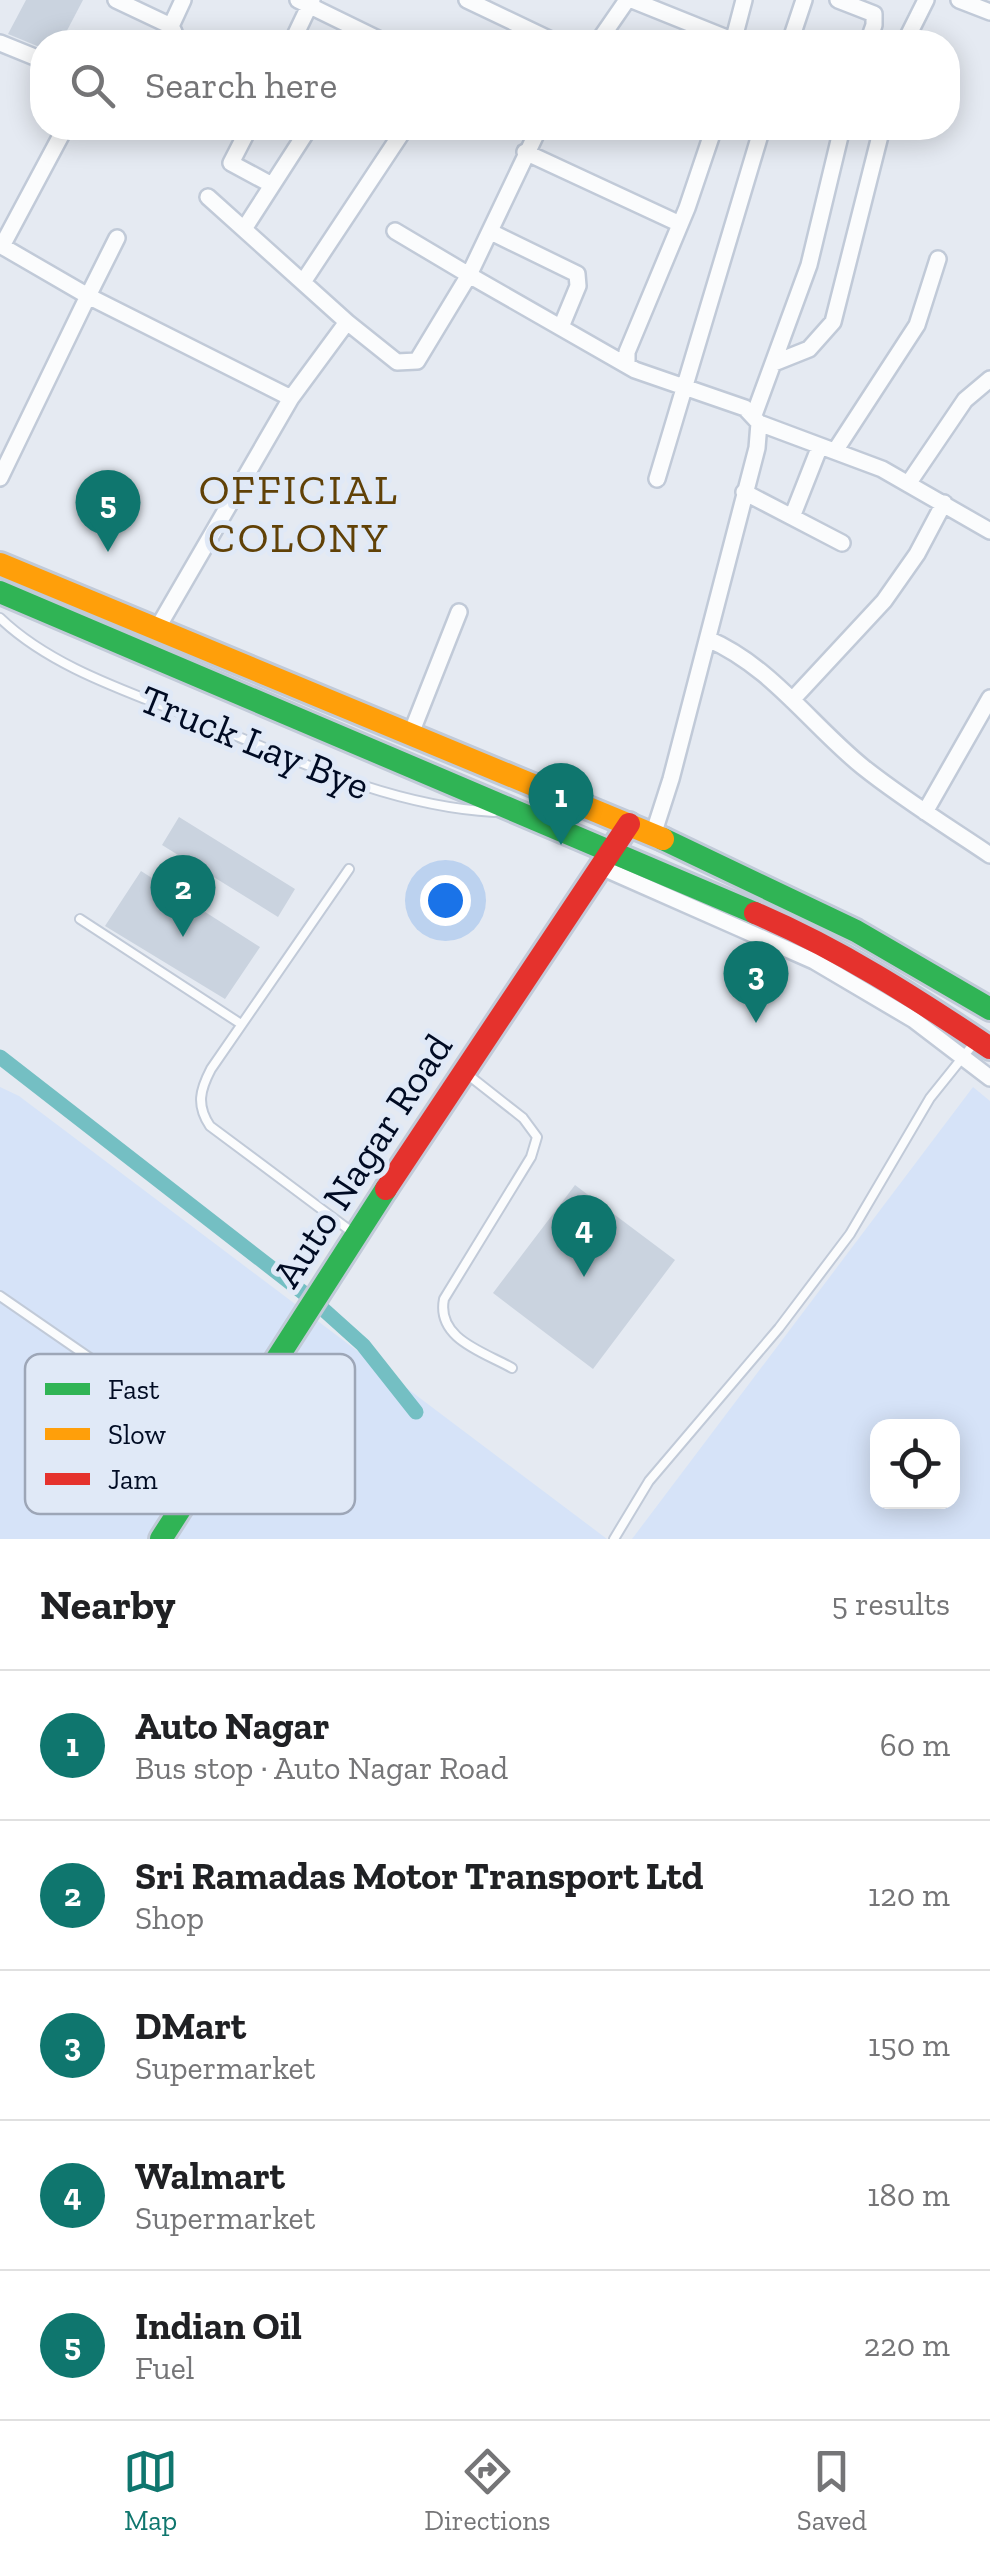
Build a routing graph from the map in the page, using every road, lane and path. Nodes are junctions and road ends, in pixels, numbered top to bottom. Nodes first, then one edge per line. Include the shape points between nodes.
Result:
1 (116, 0) edge
2 (183, 0) edge
3 (467, 0) edge
4 (630, 0) edge
5 (744, 0) edge
6 (804, 0) edge
7 (838, 0) edge
8 (926, 0) edge
9 (959, 0) edge
10 (307, 2) edge
11 (990, 12) edge
12 (165, 30) edge
13 (172, 30) edge
14 (296, 30) edge
15 (352, 30) edge
16 (531, 30) edge
17 (607, 30) edge
18 (704, 30) edge
19 (736, 30) edge
20 (794, 30) edge
21 (872, 30) edge
22 (911, 30) edge
23 (0, 43) edge
24 (30, 55) edge
25 (59, 140) edge
26 (243, 140) edge
27 (300, 140) edge
28 (397, 140) edge
29 (532, 140) edge
30 (710, 140) edge
31 (758, 140) edge
32 (839, 140) edge
33 (879, 140) edge
34 (525, 152) junction
35 (272, 185) junction
36 (208, 197) dead end
37 (680, 224) junction
38 (244, 229) junction
39 (395, 231) dead end
40 (491, 232) junction
41 (117, 238) dead end
42 (4, 252) edge
43 (938, 260) dead end
44 (469, 275) junction
45 (304, 282) junction
46 (88, 296) junction
47 (348, 322) junction
48 (561, 326) junction
49 (774, 362) junction
50 (626, 363) junction
51 (990, 378) edge
52 (683, 387) junction
53 (292, 398) junction
54 (756, 419) junction
55 (828, 449) junction
56 (0, 478) edge
57 (657, 479) dead end
58 (908, 484) junction
59 (744, 492) junction
60 (944, 503) junction
61 (792, 517) junction
62 (990, 531) edge
63 (842, 543) dead end
64 (0, 564) edge
65 (0, 592) edge
66 (459, 612) dead end
67 (0, 618) edge
68 (157, 629) junction
69 (708, 639) junction
70 (990, 698) edge
71 (792, 700) junction
72 (410, 736) junction
73 (925, 812) junction
74 (528, 814) junction
75 (629, 824) junction
76 (653, 835) junction
77 (990, 855) edge
78 (605, 859) junction
79 (350, 869) dead end
80 (80, 919) dead end
81 (990, 1009) edge
82 (242, 1024) junction
83 (977, 1047) edge
84 (464, 1072) junction
85 (990, 1078) edge
86 (356, 1234) junction
87 (0, 1296) edge
88 (85, 1354) edge
89 (279, 1354) edge
90 (512, 1368) dead end
91 (176, 1514) edge
92 (160, 1539) edge
93 (614, 1539) edge

1 - 12 street
2 - 13 street
3 - 16 street
4 - 17 street
4 - 18 street
5 - 19 street
6 - 20 street
7 - 21 street via 874,14
8 - 22 street
9 - 11 street
10 - 14 street
10 - 15 street
23 - 24 street
25 - 42 street
26 - 35 street via 231,162
27 - 35 street
28 - 45 street
29 - 34 street
30 - 37 street
31 - 52 street
32 - 49 street via 808,265
33 - 49 street via 832,322 809,350
34 - 37 street
34 - 40 street
35 - 38 street
36 - 38 street
37 - 50 street
38 - 45 street
39 - 44 street
40 - 44 street
40 - 48 street via 577,274
41 - 46 street
42 - 46 street
43 - 55 street via 917,325
44 - 47 street via 418,361 397,362
44 - 48 street
45 - 47 street
46 - 53 street
46 - 56 street
47 - 53 street
48 - 50 street
49 - 54 street
50 - 52 street
51 - 58 street via 965,400
52 - 54 street via 745,408
52 - 57 street
53 - 68 street
54 - 55 street
54 - 59 street via 758,448
55 - 58 street
55 - 61 street
58 - 60 street
59 - 61 street
59 - 69 street
60 - 62 street
60 - 71 street via 884,601
61 - 63 street
64 - 68 main road
65 - 74 main road
66 - 72 street
67 - 74 lane, Truck Lay Bye via 107,683 354,784 461,810
68 - 72 main road
69 - 71 street via 754,666
69 - 76 street
70 - 73 street
71 - 73 street via 861,765
72 - 75 main road
73 - 77 street
74 - 78 main road
75 - 76 main road
75 - 78 main road, Auto Nagar Road
76 - 81 main road via 835,920
78 - 83 main road via 804,934 889,980
78 - 84 main road, Auto Nagar Road
79 - 82 lane
80 - 82 lane
82 - 86 lane via 202,1087 204,1117
83 - 85 street
83 - 93 lane via 930,1098 850,1234 649,1482
84 - 86 main road, Auto Nagar Road
84 - 90 lane via 537,1136 532,1157 442,1309 454,1335
86 - 89 main road, Auto Nagar Road
87 - 88 lane
91 - 92 main road, Auto Nagar Road

